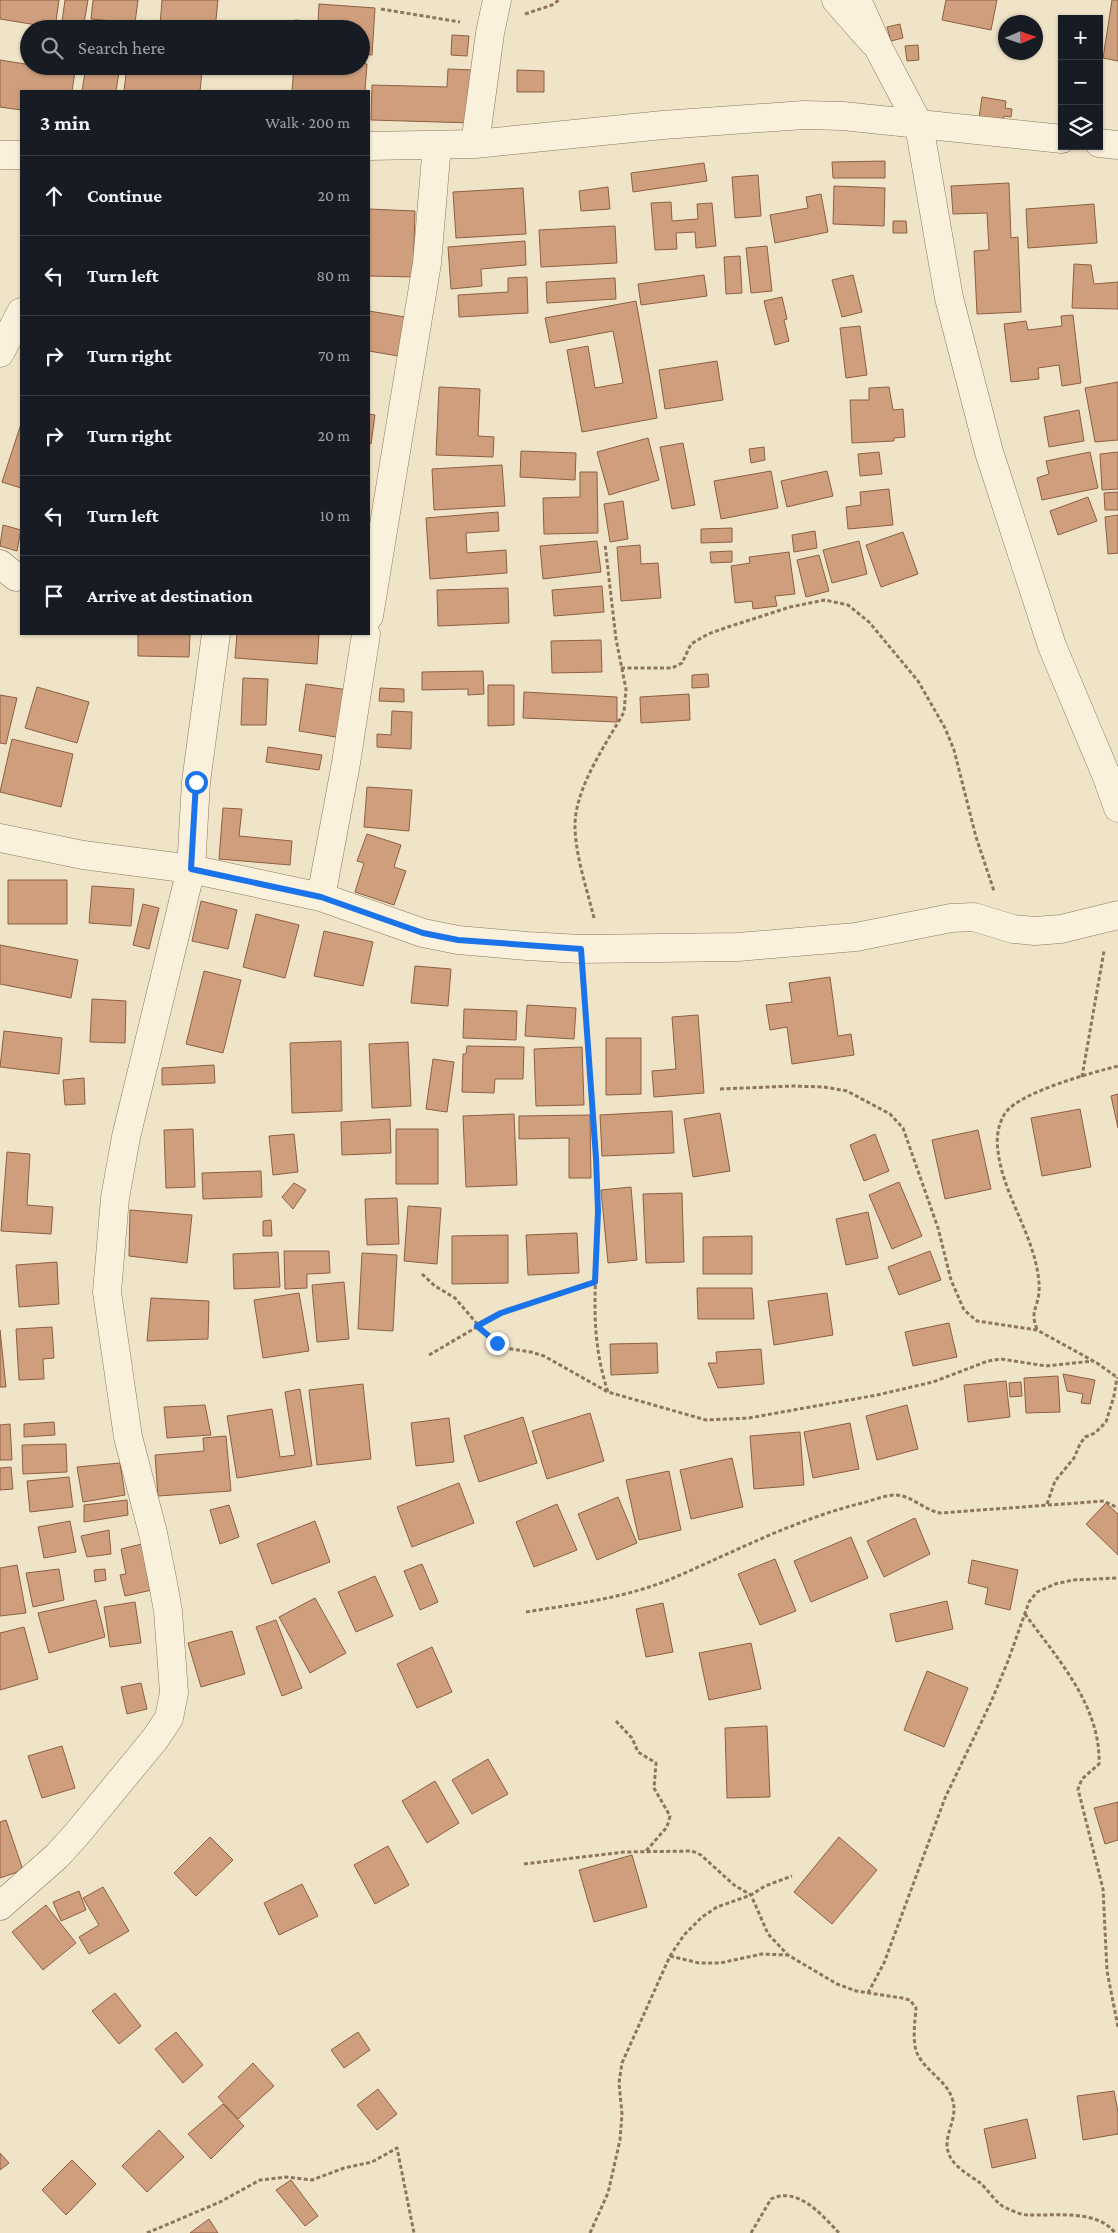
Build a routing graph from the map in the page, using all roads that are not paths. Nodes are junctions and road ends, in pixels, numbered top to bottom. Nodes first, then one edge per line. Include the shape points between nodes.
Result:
1 (497, 0) edge
2 (836, 0) edge
3 (857, 0) edge
4 (880, 51) junction
5 (919, 125) junction
6 (1058, 139) edge
7 (1103, 143) edge
8 (437, 144) junction
9 (474, 144) junction
10 (1118, 145) edge
11 (370, 146) edge
12 (0, 155) edge
13 (20, 155) edge
14 (20, 314) edge
15 (0, 352) edge
16 (370, 610) edge
17 (216, 635) edge
18 (366, 635) edge
19 (1118, 808) edge
20 (0, 838) edge
21 (191, 869) junction
22 (321, 897) junction
23 (1113, 917) edge
24 (0, 1906) edge

1 - 9 street
2 - 4 street
3 - 4 street
4 - 5 street
5 - 6 street
5 - 9 street via 843,116 804,116 663,125
5 - 19 street via 949,298 990,452 1052,646
7 - 10 street
8 - 9 street
8 - 11 street
8 - 16 street via 427,263
12 - 13 street
14 - 15 street
17 - 21 street via 196,782
18 - 22 street
20 - 21 street via 82,855
21 - 22 street
21 - 24 street via 126,1138 115,1198 107,1292 128,1437 153,1532 168,1611 174,1693 168,1718 155,1740 70,1842
22 - 23 street via 406,928 450,938 592,949 738,947 856,937 951,918 974,917 1013,929 1050,930

